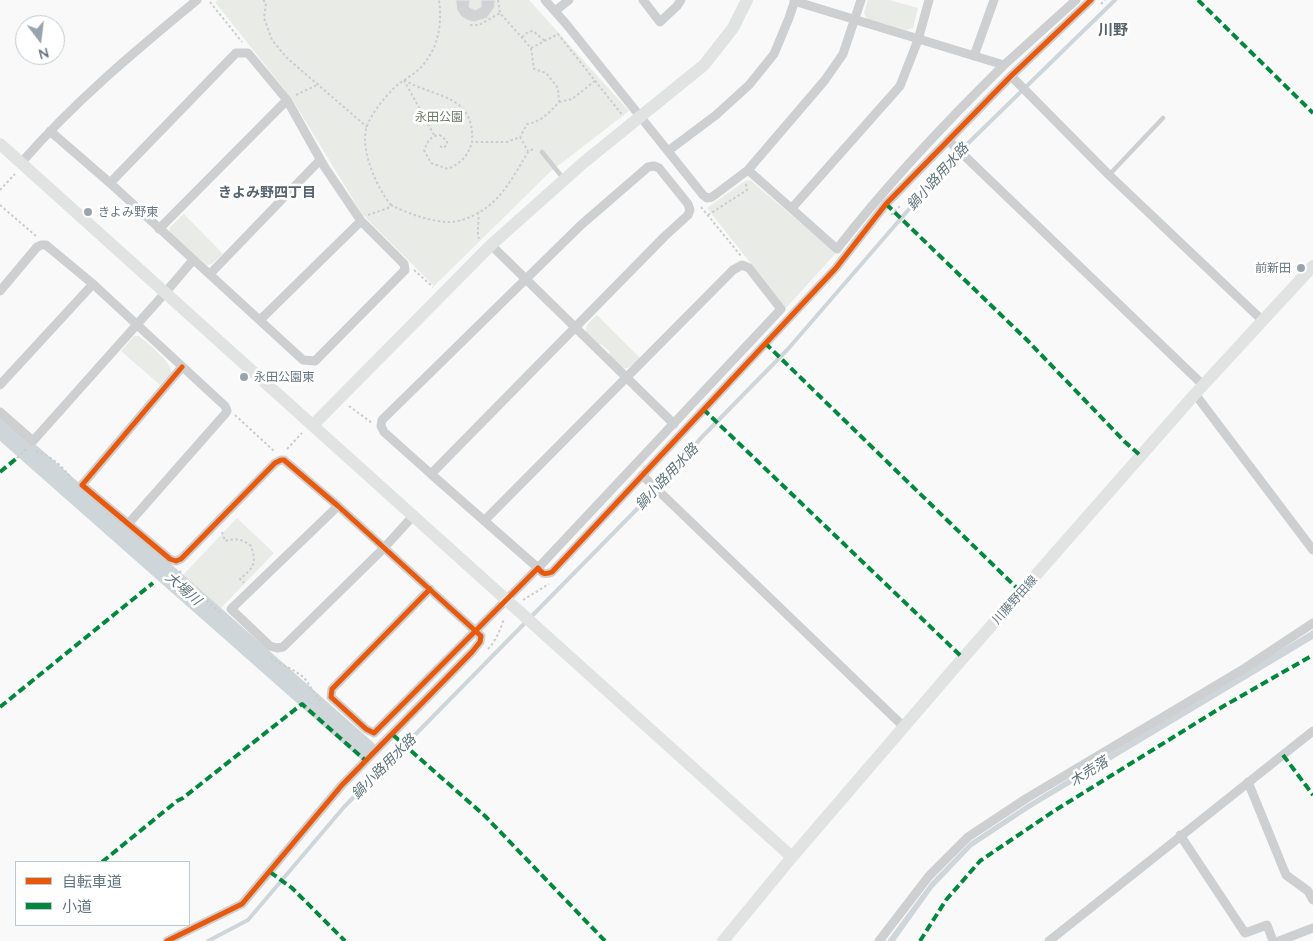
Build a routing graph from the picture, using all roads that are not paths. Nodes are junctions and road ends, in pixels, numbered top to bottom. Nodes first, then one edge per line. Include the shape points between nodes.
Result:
1 (197, 0) edge
2 (545, 0) edge
3 (569, 0) edge
4 (643, 0) edge
5 (681, 0) edge
6 (747, 0) edge
7 (860, 0) edge
8 (929, 0) edge
9 (994, 0) edge
10 (1076, 0) edge
11 (1091, 0) edge
12 (794, 1) edge
13 (555, 11) junction
14 (854, 20) junction
15 (918, 40) junction
16 (974, 56) junction
17 (1004, 65) junction
18 (1011, 76) junction
19 (287, 100) junction
20 (640, 117) junction
21 (1163, 118) dead end
22 (50, 131) junction
23 (948, 140) junction
24 (0, 144) edge
25 (668, 151) junction
26 (542, 152) road end
27 (320, 160) junction
28 (19, 167) junction
29 (744, 173) junction
30 (1109, 175) junction
31 (564, 179) junction
32 (110, 183) junction
33 (792, 208) junction
34 (360, 221) junction
35 (159, 230) junction
36 (486, 244) junction
37 (193, 260) junction
38 (1313, 266) edge
39 (210, 274) junction
40 (524, 278) junction
41 (93, 284) junction
42 (0, 291) edge
43 (166, 293) junction
44 (260, 320) junction
45 (1263, 321) junction
46 (136, 326) junction
47 (574, 328) junction
48 (182, 367) junction
49 (626, 378) junction
50 (0, 384) edge
51 (1199, 390) junction
52 (0, 412) edge
53 (674, 424) junction
54 (308, 429) junction
55 (432, 474) junction
56 (642, 475) junction
57 (338, 506) junction
58 (413, 516) junction
59 (484, 521) junction
60 (129, 523) junction
61 (384, 548) junction
62 (1313, 550) edge
63 (538, 568) junction
64 (430, 589) junction
65 (508, 600) junction
66 (1313, 624) edge
67 (476, 632) junction
68 (904, 727) junction
69 (1313, 731) edge
70 (1248, 782) junction
71 (1180, 835) junction
72 (792, 857) junction
73 (1313, 900) edge
74 (1313, 928) edge
75 (168, 941) edge
76 (723, 941) edge
77 (879, 941) edge
78 (1049, 941) edge
79 (1272, 941) edge
80 (1279, 941) edge

1 - 22 street via 101,82
2 - 13 street
3 - 13 street
4 - 5 street via 660,22
6 - 20 street via 734,28 704,66
7 - 14 street
8 - 15 street
9 - 16 street
10 - 17 street
11 - 18 street
12 - 14 street
12 - 25 street via 774,54 749,85
13 - 20 street
14 - 15 street
14 - 29 street via 843,54 826,80
15 - 16 street
15 - 33 street via 900,86
16 - 17 street
17 - 33 street via 942,126 837,249
18 - 23 street
18 - 30 street
19 - 27 street
19 - 32 street via 248,52 236,53
19 - 35 street
20 - 25 street
20 - 31 street
21 - 30 lane
22 - 28 street
22 - 32 street
23 - 51 street
23 - 56 street via 886,204 836,268
24 - 28 street
25 - 29 street via 707,198
26 - 31 lane
27 - 34 street
27 - 39 street
28 - 43 street
29 - 33 street
30 - 45 street
31 - 36 street
32 - 35 street
34 - 44 street
34 - 44 street via 406,267 314,361 303,360
35 - 37 street
36 - 40 street
36 - 54 street
37 - 39 street
37 - 43 street
38 - 45 street, 川藤野田線
39 - 44 street
40 - 47 street
40 - 47 street via 648,167 659,168 688,204 688,215
40 - 55 street via 382,420 384,432
41 - 42 street via 42,245
41 - 46 street
41 - 50 street
43 - 46 street
43 - 54 street
45 - 51 street, 川藤野田線
46 - 48 street
46 - 52 street via 34,441
47 - 49 street
47 - 55 street
48 - 60 street via 225,406 225,414
48 - 60 street via 82,485
49 - 53 street
49 - 53 street via 734,270 742,266 749,268 781,308
49 - 59 street
51 - 62 street
51 - 68 street, 川藤野田線
53 - 63 street
54 - 58 street
55 - 59 street
56 - 63 street via 552,572 542,573
56 - 68 street
57 - 60 street via 280,458 181,559 170,560
57 - 61 street
57 - 61 street via 231,609 270,646 283,646
58 - 61 street
58 - 65 street
59 - 63 street
61 - 64 street
63 - 65 street
64 - 67 street
64 - 67 street via 332,689 331,697 374,733
65 - 67 street
65 - 72 street
66 - 77 street via 968,837 929,876
67 - 75 street via 481,636 480,642 472,652 342,785 242,904
68 - 72 street, 川藤野田線
69 - 70 street
70 - 71 street
70 - 73 street via 1286,875 1308,891
71 - 78 street
71 - 79 street via 1245,933 1267,925
72 - 76 street, 川藤野田線
74 - 80 street

